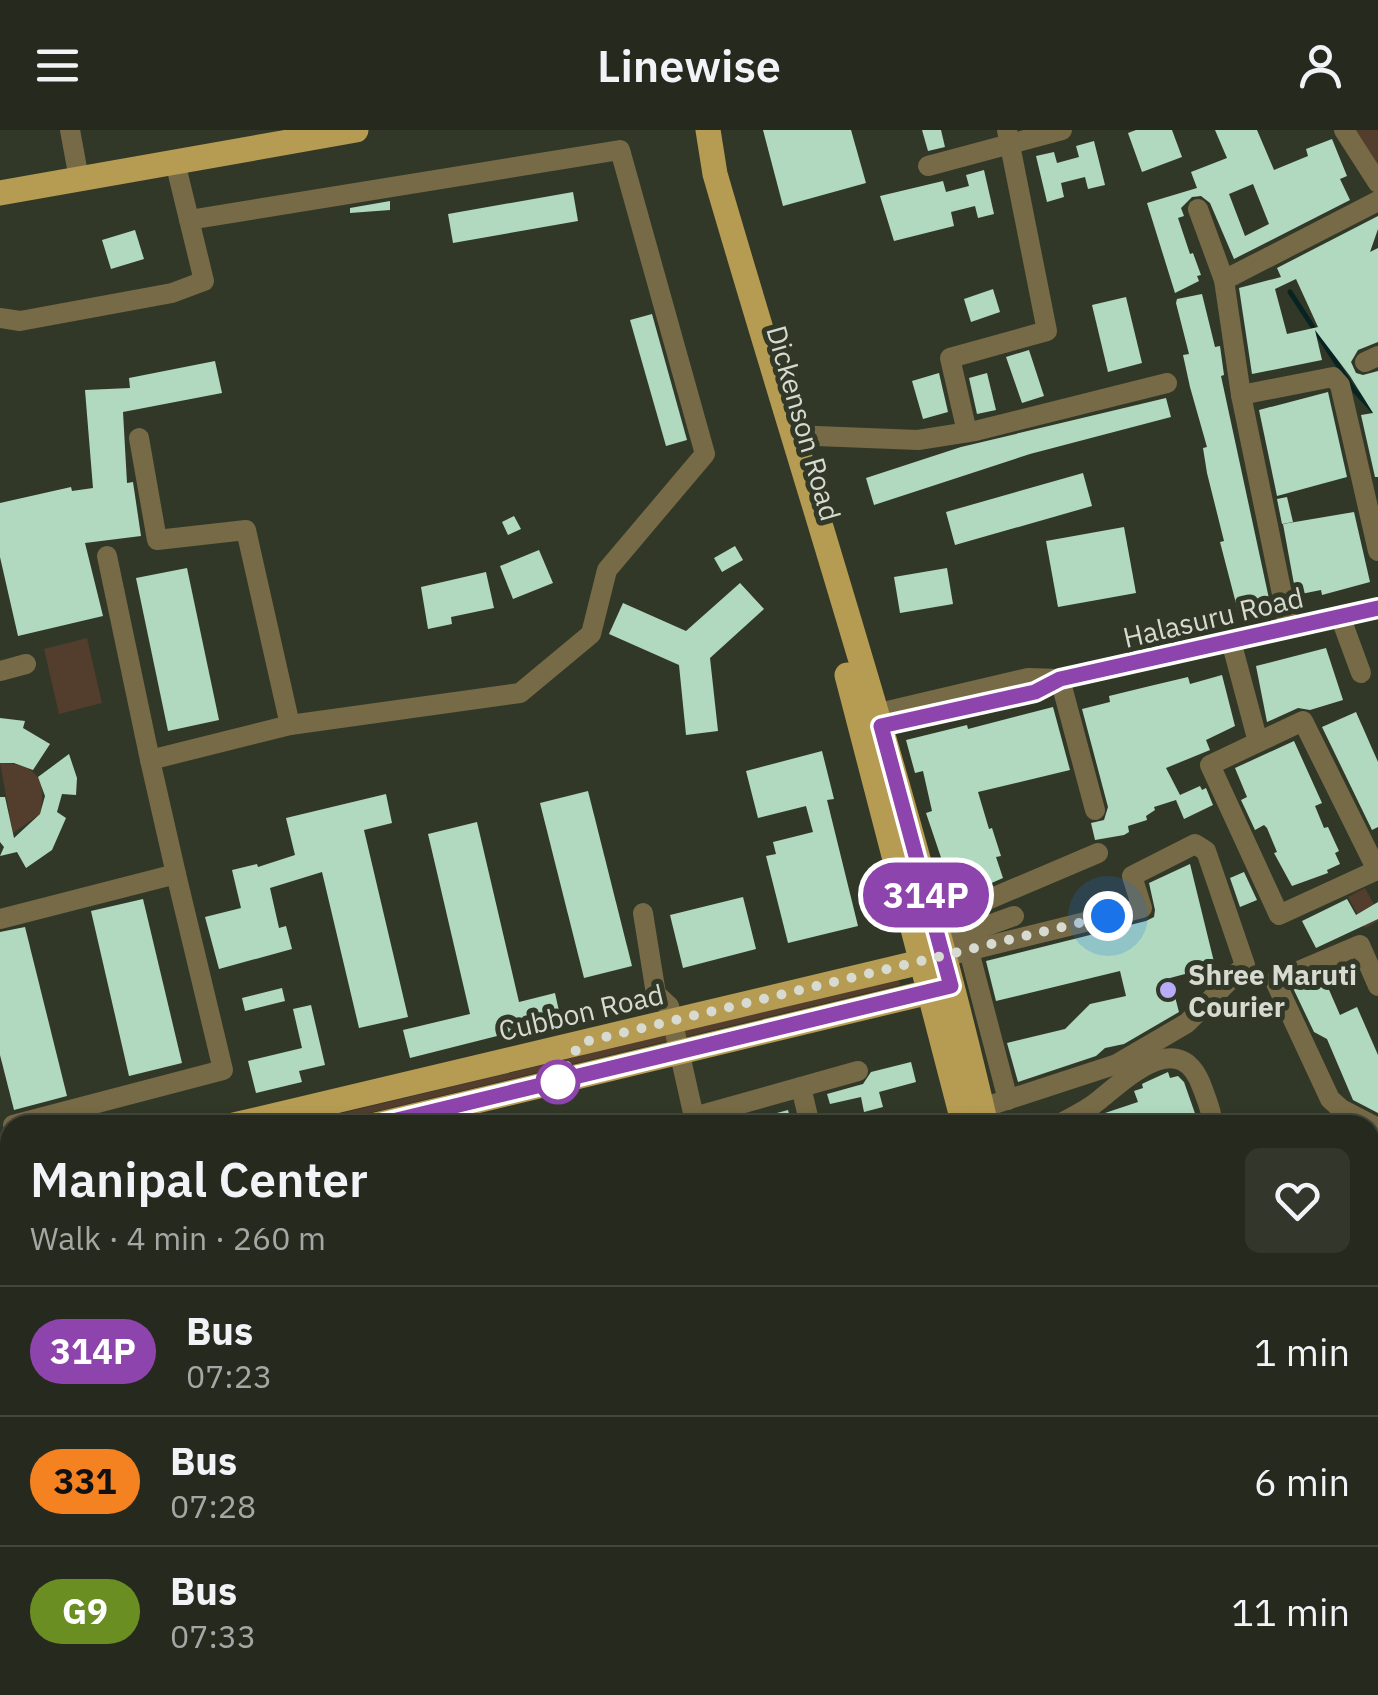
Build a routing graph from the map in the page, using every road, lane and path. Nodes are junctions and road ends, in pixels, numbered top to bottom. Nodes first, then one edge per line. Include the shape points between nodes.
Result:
1 (70, 130) edge
2 (274, 130) edge
3 (356, 130) edge
4 (693, 130) edge
5 (708, 130) edge
6 (1062, 130) edge
7 (1344, 130) edge
8 (1008, 137) edge
9 (247, 150) junction
10 (175, 162) junction
11 (928, 166) dead end
12 (708, 176) junction
13 (79, 179) junction
14 (1378, 183) edge
15 (0, 193) edge
16 (1378, 200) edge
17 (1198, 209) dead end
18 (189, 220) junction
19 (1224, 280) junction
20 (0, 318) edge
21 (1167, 383) dead end
22 (1241, 395) junction
23 (968, 432) junction
24 (791, 435) junction
25 (139, 438) dead end
26 (1378, 551) edge
27 (106, 556) dead end
28 (1378, 608) edge
29 (1340, 616) junction
30 (1289, 628) junction
31 (1231, 641) junction
32 (26, 664) dead end
33 (0, 671) edge
34 (1361, 674) dead end
35 (1060, 679) junction
36 (870, 722) junction
37 (290, 725) junction
38 (1258, 742) junction
39 (150, 760) junction
40 (1095, 810) dead end
41 (1098, 853) dead end
42 (176, 874) junction
43 (643, 913) dead end
44 (1014, 916) dead end
45 (0, 919) edge
46 (934, 945) junction
47 (969, 951) junction
48 (1378, 986) edge
49 (941, 989) junction
50 (673, 1022) junction
51 (678, 1054) junction
52 (858, 1071) dead end
53 (801, 1087) junction
54 (1008, 1100) junction
55 (50, 1115) edge
56 (308, 1115) edge
57 (419, 1115) edge
58 (692, 1115) edge
59 (712, 1115) edge
60 (808, 1115) edge
61 (976, 1115) edge
62 (984, 1115) edge
63 (1075, 1115) edge
64 (1210, 1115) edge
65 (1351, 1115) edge

1 - 13 street
2 - 9 main road
3 - 9 main road
4 - 12 main road, Dickenson Road
5 - 12 main road, Dickenson Road
6 - 8 street
7 - 14 street
8 - 11 street
8 - 23 street via 1047,331 950,358
9 - 10 main road
10 - 13 main road
10 - 18 street
12 - 24 main road, Dickenson Road
12 - 36 main road, Dickenson Road
13 - 15 main road
16 - 19 street
17 - 19 street
18 - 20 street via 204,281 20,322
18 - 37 street via 620,150 705,454 607,570 591,634 520,693
19 - 22 street
21 - 23 street
22 - 26 street via 1333,377
22 - 30 street
23 - 24 street via 918,440
24 - 36 main road, Dickenson Road
25 - 37 street via 157,540 246,530
27 - 39 street
28 - 29 street, Halasuru Road
29 - 30 street, Halasuru Road
29 - 34 street
30 - 31 street, Halasuru Road
31 - 35 street, Halasuru Road
31 - 38 street
32 - 33 street
35 - 36 street, Halasuru Road via 1035,692
35 - 40 street
36 - 46 main road, Dickenson Road
36 - 46 main road, Dickenson Road
37 - 39 street
38 - 38 street via 1210,764 1279,915 1377,870 1302,722
39 - 42 street
41 - 46 street via 960,912
42 - 45 street
42 - 55 street via 224,1070
43 - 50 street via 656,994
44 - 46 street
46 - 47 street
46 - 49 main road, Dickenson Road
46 - 50 main road, Cubbon Road
47 - 54 street
47 - 54 street via 1142,908 1132,876 1195,844 1206,850 1245,965 1187,1023 1117,1064
48 - 65 street via 1360,945 1275,981 1330,1099
49 - 51 main road
49 - 61 main road, Dickenson Road
50 - 51 street
50 - 56 main road, Cubbon Road
51 - 57 main road
51 - 58 street
52 - 53 street
53 - 59 street
53 - 60 street
54 - 62 street
63 - 64 street via 1127,1076 1173,1058 1198,1074

